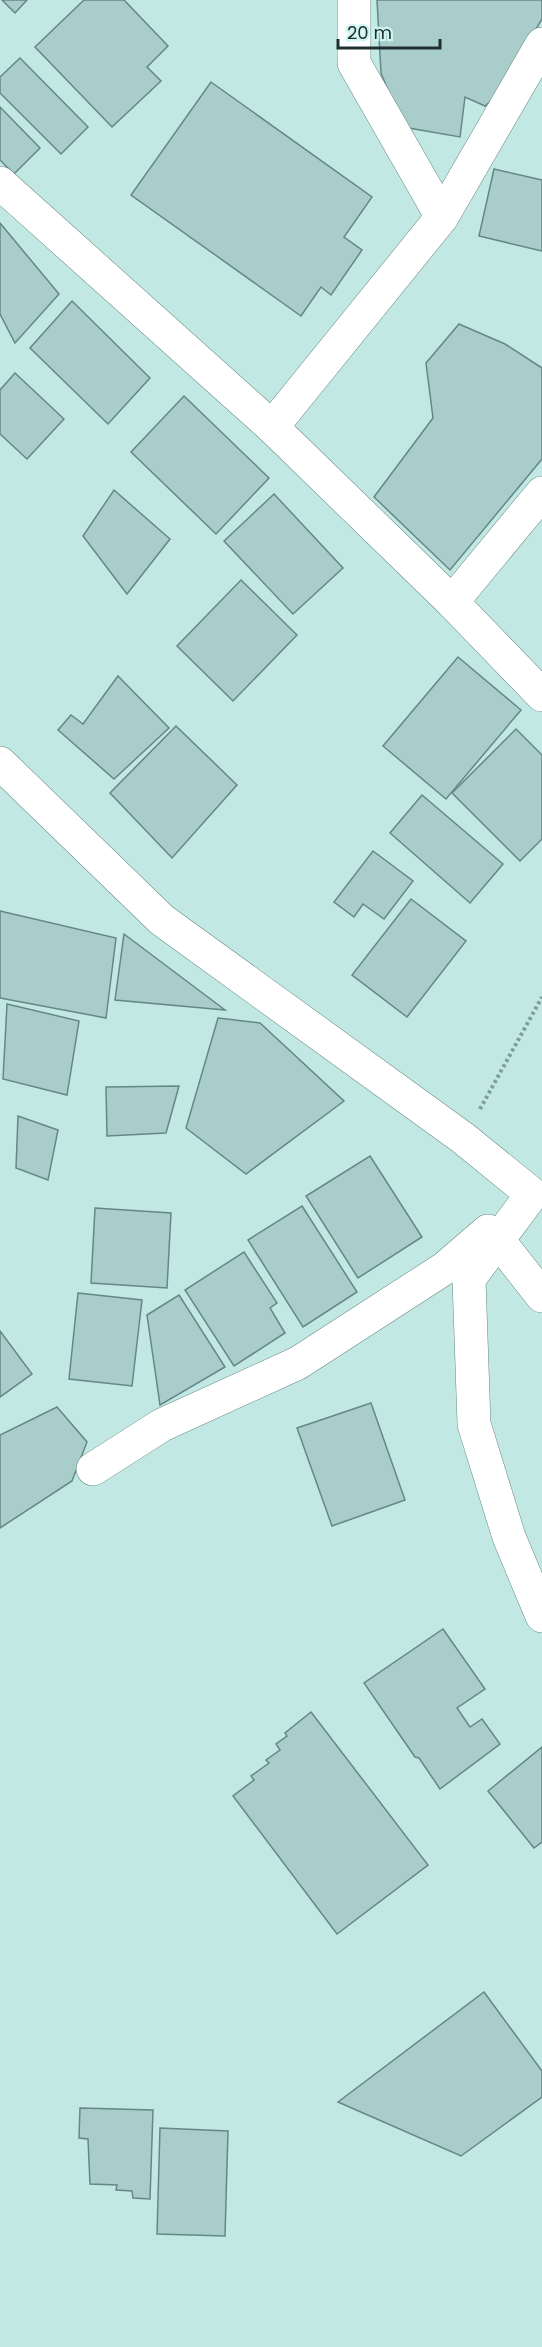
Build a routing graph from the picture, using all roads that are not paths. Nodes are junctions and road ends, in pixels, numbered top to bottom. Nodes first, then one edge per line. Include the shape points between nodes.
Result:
1 (354, 0) edge
2 (542, 44) edge
3 (0, 183) edge
4 (442, 217) junction
5 (272, 427) junction
6 (542, 493) edge
7 (452, 602) junction
8 (542, 695) edge
9 (0, 764) edge
10 (537, 1193) edge
11 (498, 1240) junction
12 (542, 1296) edge
13 (93, 1470) dead end
14 (530, 1550) edge
15 (542, 1616) edge

1 - 4 street via 354,63
2 - 4 street
3 - 5 street
4 - 5 street
5 - 7 street
6 - 7 street
7 - 8 street
9 - 10 street via 162,920
10 - 11 street
10 - 13 street via 445,1268 298,1363 162,1425
11 - 12 street
11 - 14 street via 469,1279 474,1424
14 - 15 street

